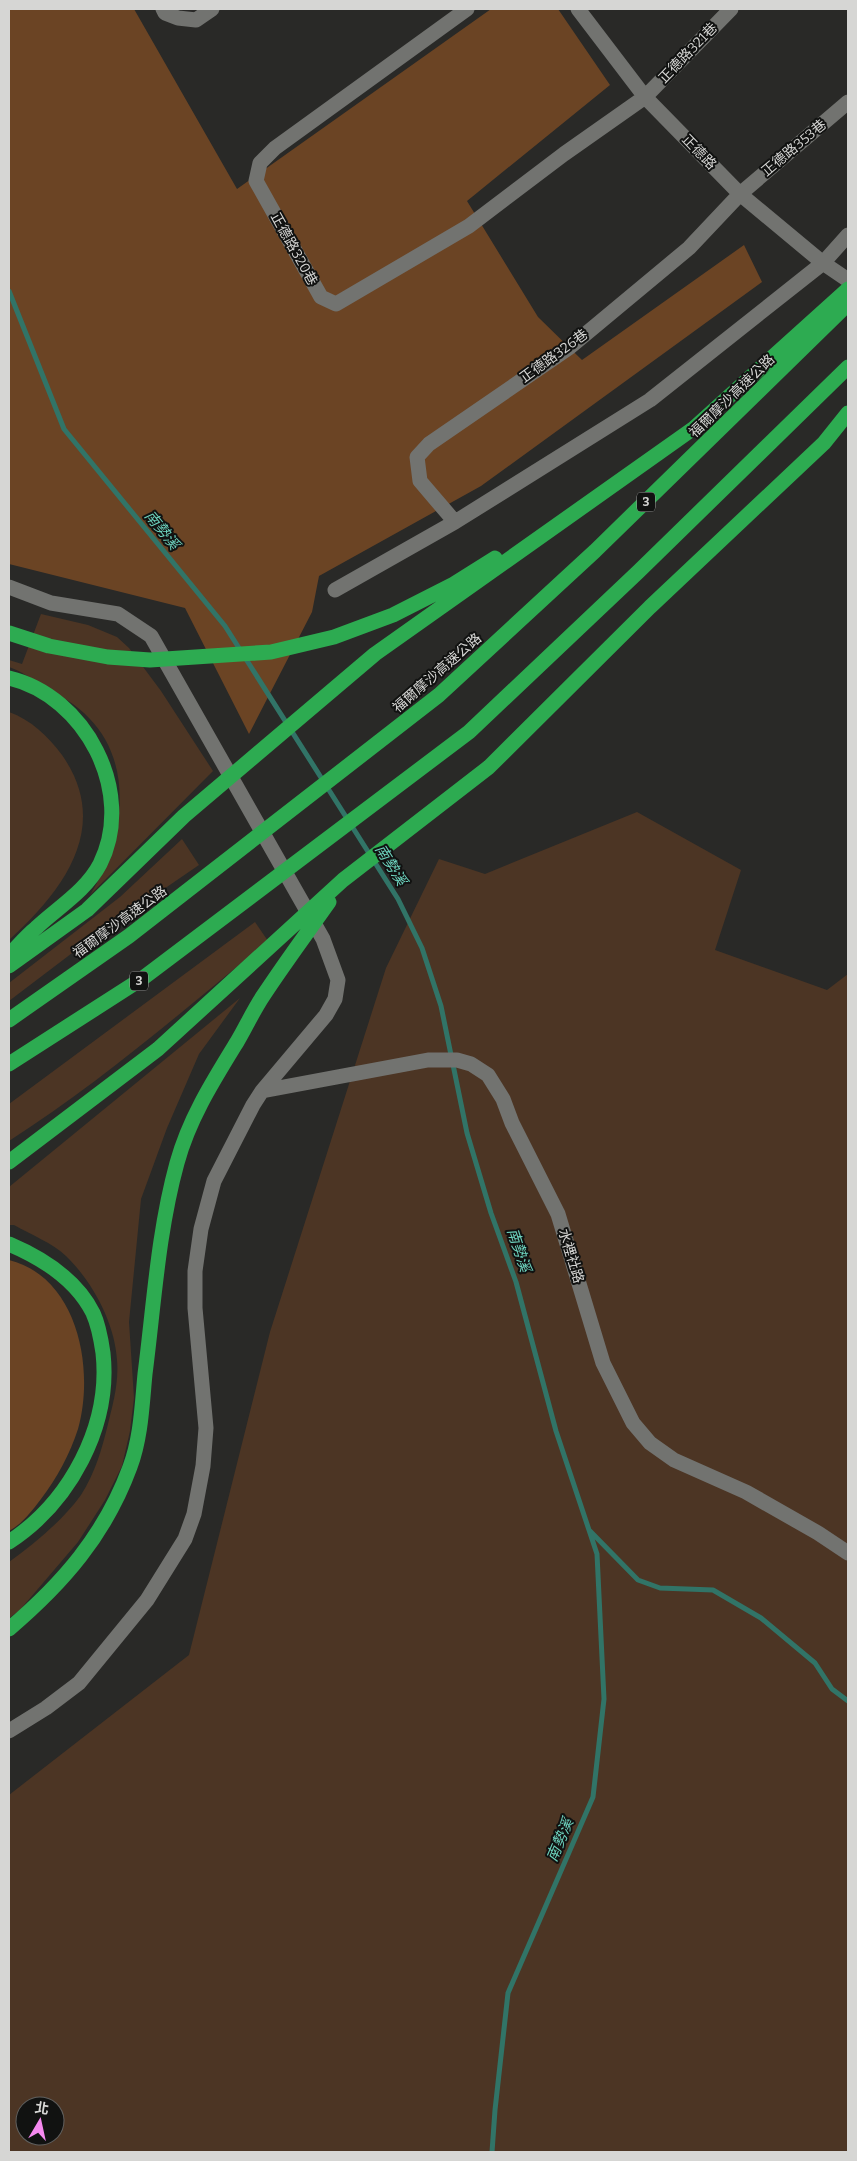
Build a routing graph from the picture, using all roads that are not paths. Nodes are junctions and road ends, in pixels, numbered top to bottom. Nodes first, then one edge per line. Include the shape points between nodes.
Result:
1 (163, 9) edge
2 (212, 9) edge
3 (467, 9) edge
4 (578, 9) edge
5 (731, 9) edge
6 (645, 97) junction
7 (848, 102) edge
8 (740, 194) junction
9 (848, 235) edge
10 (823, 263) junction
11 (844, 277) edge
12 (848, 289) edge
13 (848, 304) edge
14 (848, 367) edge
15 (848, 414) edge
16 (587, 505) junction
17 (455, 522) junction
18 (9, 587) edge
19 (335, 590) dead end
20 (9, 634) edge
21 (9, 678) edge
22 (343, 880) junction
23 (9, 955) edge
24 (9, 966) edge
25 (9, 1020) edge
26 (9, 1064) edge
27 (262, 1091) junction
28 (9, 1162) edge
29 (9, 1244) edge
30 (9, 1542) edge
31 (848, 1553) edge
32 (9, 1629) edge
33 (9, 1731) edge

1 - 2 street via 178,18 196,20
3 - 6 street, 正德路320巷 via 274,148 260,162 256,181 322,297 336,304 469,226
4 - 6 street, 正德路
5 - 6 street, 正德路321巷
6 - 8 street, 正德路
7 - 8 street, 正德路353巷
8 - 10 street, 正德路
8 - 17 street, 正德路326巷 via 689,248 570,347 429,444 417,457 420,481
9 - 10 street
10 - 11 street, 正德路
10 - 17 street via 650,400
12 - 16 highway via 694,428
13 - 25 highway, 福爾摩沙高速公路 / 3 via 594,551 440,695 130,936
14 - 26 highway, 3 via 469,732 143,978
15 - 22 highway via 824,443 650,607 489,767
16 - 20 highway via 452,584 393,614 334,637 271,652 150,660 108,657
16 - 24 highway via 375,654 184,816 87,910
17 - 19 street
18 - 27 street via 51,603 118,614 151,636 324,939 338,980 335,999 326,1016
21 - 23 highway via 56,701 85,731 106,772 111,796 110,828 100,864 86,884
22 - 28 highway via 158,1049
22 - 32 highway via 262,997 213,1080 195,1115 178,1161 165,1213 139,1429 130,1466 115,1502 90,1546 65,1578
27 - 31 street, 水裡社路 via 428,1060 451,1059 471,1064 488,1075 503,1099 558,1214 603,1363 633,1423 650,1443 674,1460 746,1492
27 - 33 street via 214,1181 201,1229 194,1308 206,1428 194,1514 185,1540 147,1600 79,1683
29 - 30 highway via 48,1264 82,1296 100,1328 105,1382 99,1420 83,1459 50,1506

